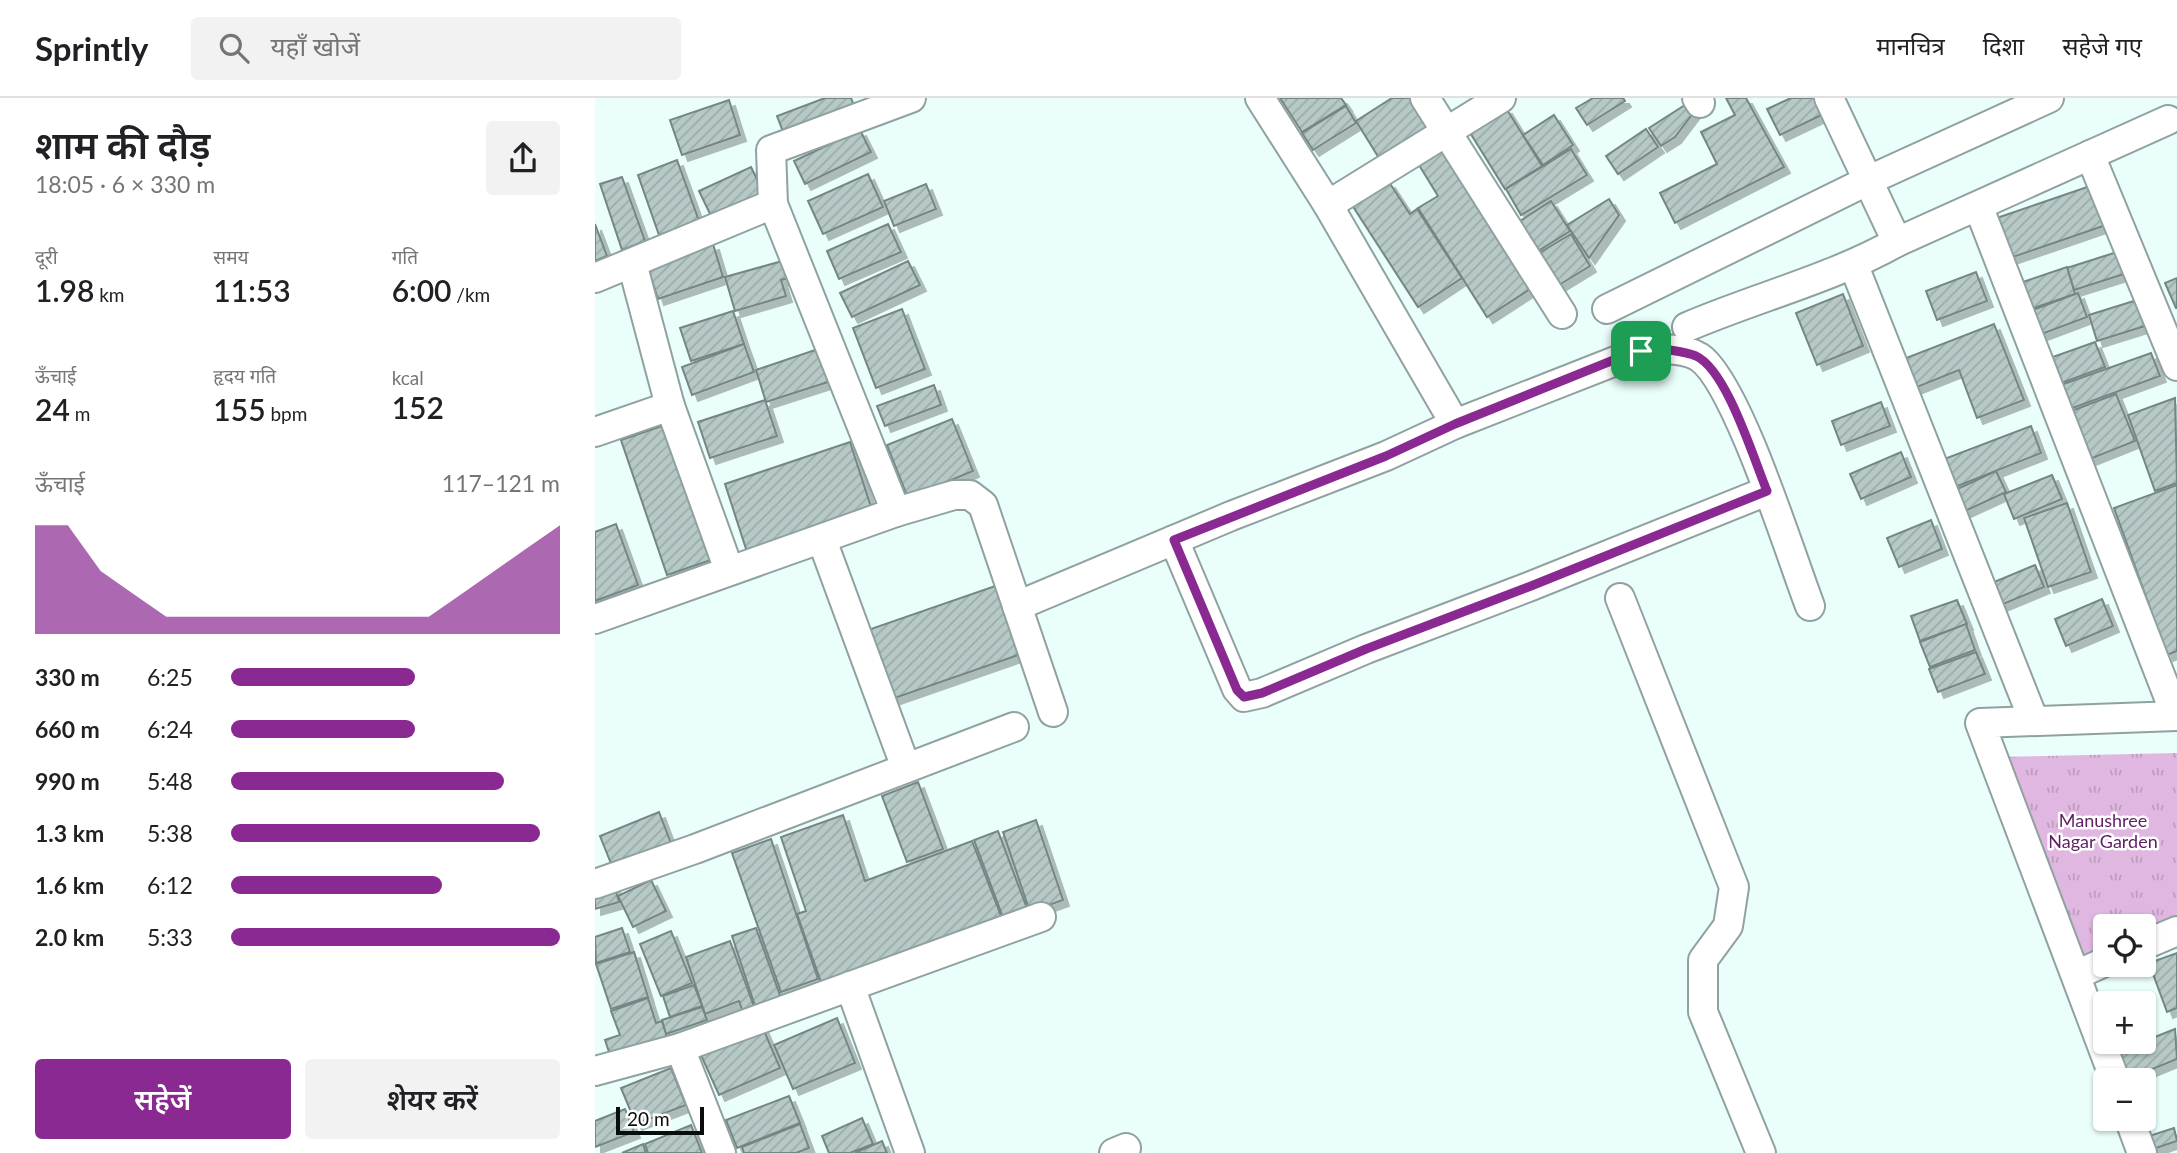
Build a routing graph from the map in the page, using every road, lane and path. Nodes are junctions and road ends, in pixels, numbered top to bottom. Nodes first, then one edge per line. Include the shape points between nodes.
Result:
1 (911, 98) edge
2 (1260, 98) edge
3 (1425, 98) edge
4 (1501, 98) edge
5 (1829, 98) edge
6 (2049, 98) edge
7 (2168, 120) dead end
8 (1446, 132) junction
9 (2090, 155) junction
10 (1867, 181) junction
11 (773, 204) junction
12 (1328, 205) junction
13 (1979, 208) junction
14 (1897, 242) junction
15 (632, 262) junction
16 (1854, 266) junction
17 (595, 278) edge
18 (1607, 309) dead end
19 (1562, 314) dead end
20 (1687, 327) dead end
21 (2177, 366) edge
22 (670, 406) junction
23 (1455, 424) junction
24 (595, 432) edge
25 (1767, 491) junction
26 (895, 512) junction
27 (1174, 540) junction
28 (822, 541) junction
29 (729, 569) junction
30 (1620, 598) dead end
31 (1017, 606) junction
32 (1810, 606) dead end
33 (595, 619) edge
34 (1053, 712) dead end
35 (2177, 716) edge
36 (2034, 721) junction
37 (1014, 727) dead end
38 (906, 768) junction
39 (595, 882) edge
40 (1041, 917) dead end
41 (2177, 931) edge
42 (2156, 940) edge
43 (2093, 967) edge
44 (2076, 975) junction
45 (850, 986) junction
46 (680, 1048) junction
47 (2111, 1068) edge
48 (595, 1071) edge
49 (2134, 1131) edge
50 (721, 1153) edge
51 (910, 1153) edge
52 (1761, 1153) edge
53 (2142, 1153) edge

1 - 11 street via 771,150
2 - 12 street
3 - 8 street
4 - 8 street
5 - 10 street
6 - 10 street
7 - 9 street
8 - 12 street
8 - 19 street
9 - 13 street
9 - 21 street
10 - 14 street
10 - 18 street
11 - 15 street
11 - 26 street
12 - 23 street
13 - 14 street
13 - 35 street
14 - 16 street
15 - 17 street
15 - 22 street
16 - 20 street
16 - 36 street
22 - 24 street
22 - 29 street
23 - 25 street via 1616,359 1641,351 1673,351 1698,357 1714,373 1744,429
23 - 27 street
25 - 27 street via 1244,697 1237,690
25 - 32 street
26 - 28 street
26 - 31 street via 954,495 970,495 983,505
27 - 31 street
28 - 29 street
28 - 38 street
29 - 33 street
30 - 52 street via 1734,887 1727,926 1703,960 1703,1012
31 - 34 street
35 - 36 street
36 - 44 street via 1980,723
37 - 38 street
38 - 39 street
40 - 45 street
41 - 42 street
43 - 44 street
44 - 47 street
45 - 46 street
45 - 51 street
46 - 48 street
46 - 50 street
49 - 53 street

